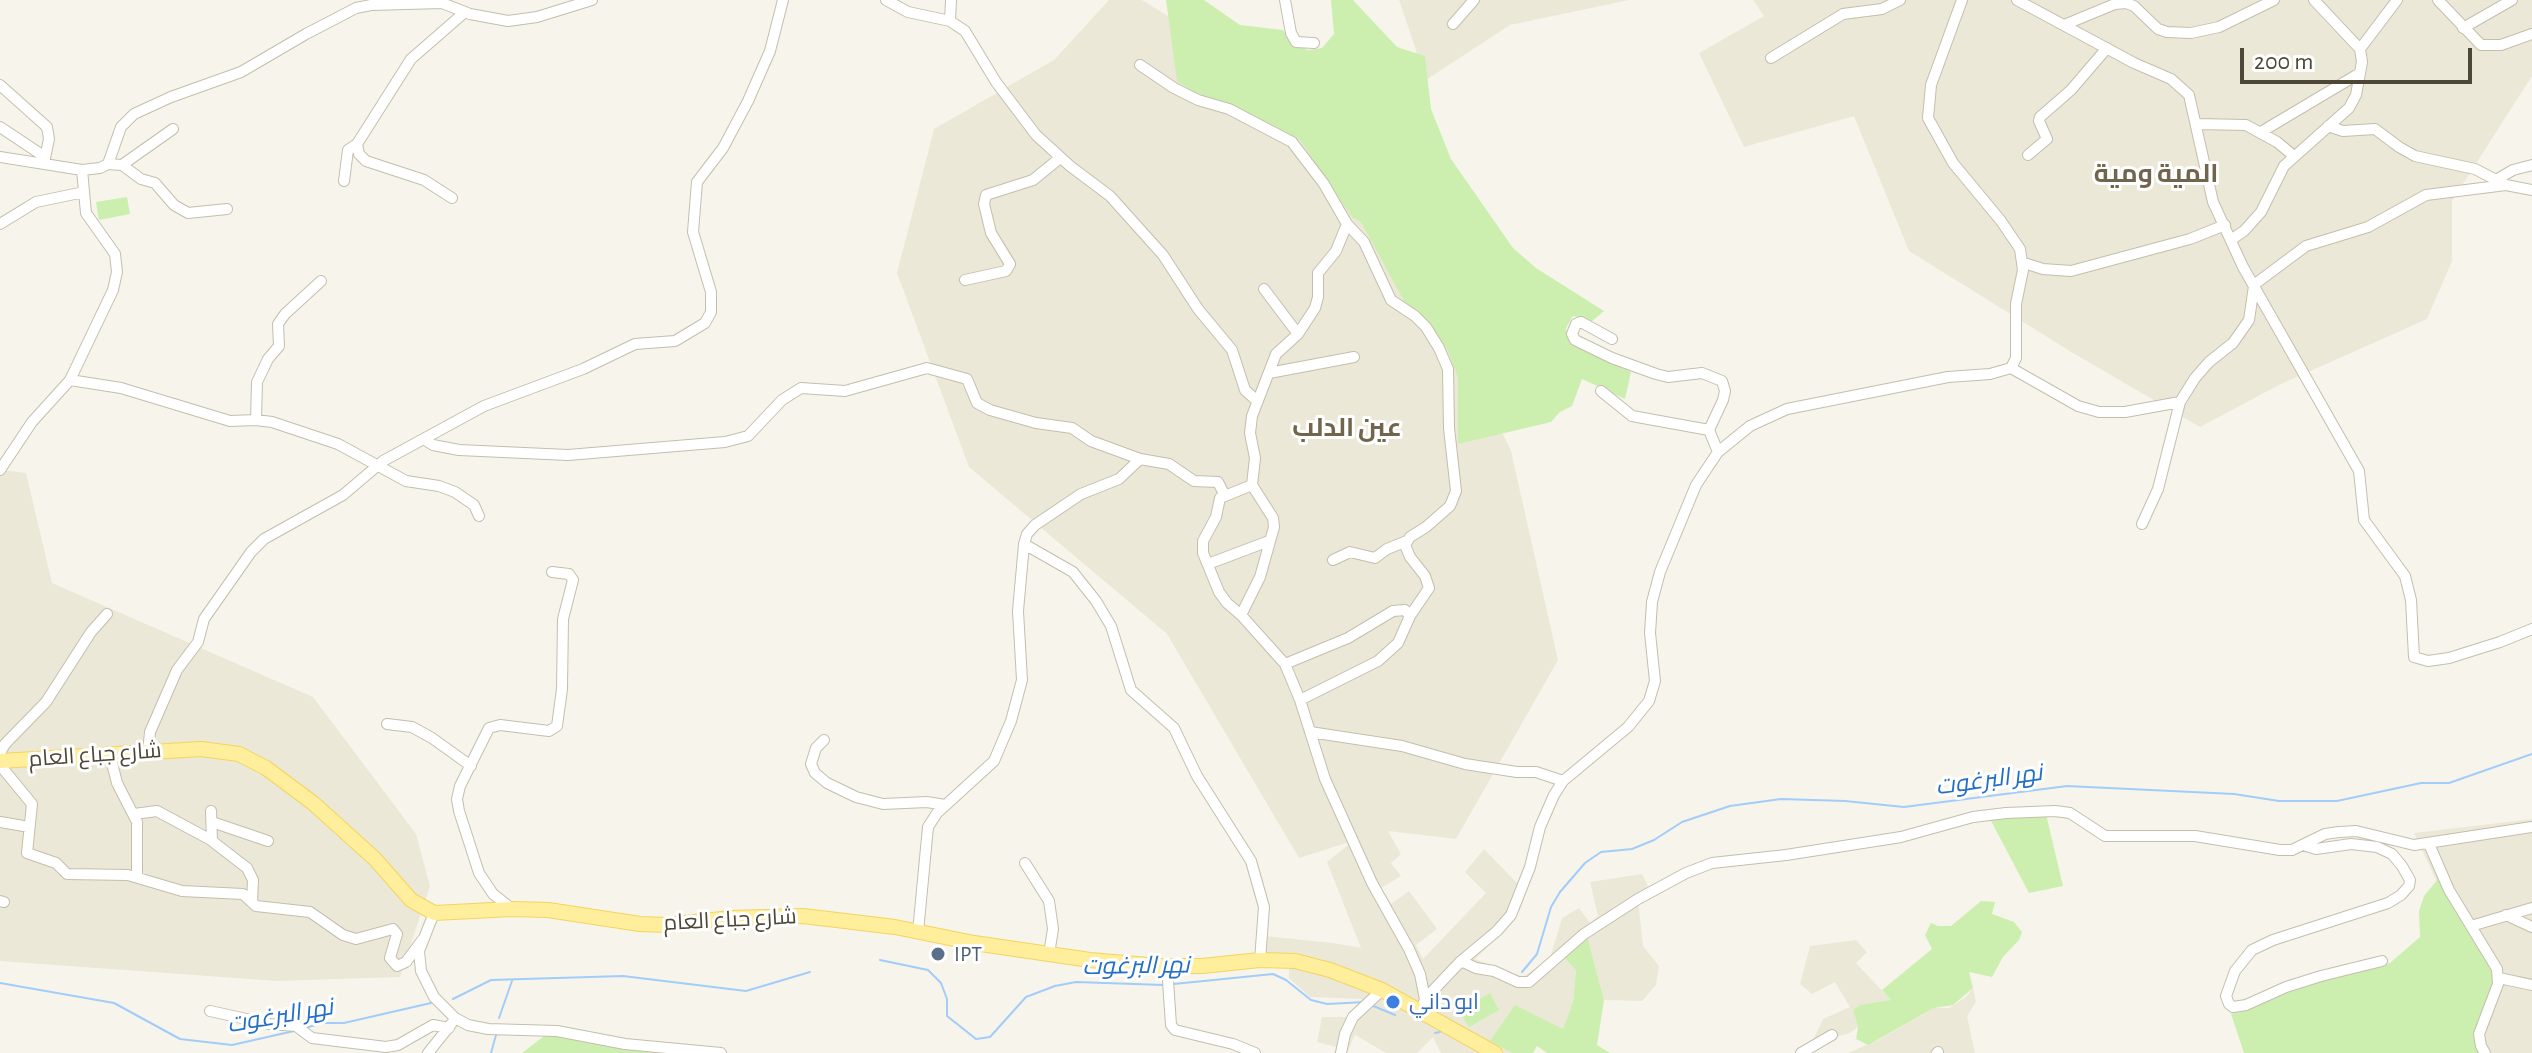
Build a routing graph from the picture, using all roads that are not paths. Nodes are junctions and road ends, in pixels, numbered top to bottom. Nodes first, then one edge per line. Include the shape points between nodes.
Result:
1 (592, 0) edge
2 (783, 0) edge
3 (886, 0) edge
4 (951, 0) edge
5 (1285, 0) edge
6 (1474, 0) edge
7 (1900, 0) edge
8 (1962, 0) edge
9 (2017, 0) edge
10 (2274, 0) edge
11 (2314, 0) edge
12 (2397, 0) edge
13 (2438, 0) edge
14 (2512, 0) edge
15 (2135, 3) edge
16 (460, 7) edge
17 (950, 21) junction
18 (1453, 24) dead end
19 (2064, 25) junction
20 (2463, 28) junction
21 (2532, 34) edge
22 (1314, 43) dead end
23 (2107, 48) junction
24 (2360, 49) junction
25 (1771, 58) dead end
26 (1140, 65) dead end
27 (2360, 73) junction
28 (0, 85) edge
29 (2197, 124) junction
30 (2328, 126) junction
31 (0, 127) edge
32 (173, 129) dead end
33 (2261, 132) junction
34 (357, 144) junction
35 (2028, 155) dead end
36 (2294, 156) junction
37 (0, 157) edge
38 (1060, 158) junction
39 (45, 160) junction
40 (108, 164) junction
41 (122, 165) junction
42 (2532, 165) edge
43 (82, 170) junction
44 (344, 181) dead end
45 (2501, 183) junction
46 (2532, 190) edge
47 (84, 192) junction
48 (452, 198) dead end
49 (227, 209) dead end
50 (0, 224) edge
51 (1347, 224) junction
52 (2225, 225) junction
53 (2232, 239) junction
54 (2024, 263) junction
55 (965, 280) dead end
56 (321, 281) dead end
57 (2255, 284) junction
58 (1264, 289) dead end
59 (1298, 334) junction
60 (1612, 339) dead end
61 (1354, 357) dead end
62 (2011, 368) junction
63 (1269, 373) junction
64 (70, 380) junction
65 (1601, 391) dead end
66 (1256, 400) junction
67 (2180, 402) junction
68 (256, 420) junction
69 (1709, 430) junction
70 (425, 440) junction
71 (1718, 452) junction
72 (1140, 459) junction
73 (377, 465) junction
74 (0, 470) edge
75 (1252, 485) junction
76 (1224, 494) junction
77 (479, 516) dead end
78 (2142, 524) dead end
79 (1269, 541) junction
80 (1407, 541) junction
81 (1024, 544) junction
82 (1333, 560) dead end
83 (1208, 564) junction
84 (552, 572) dead end
85 (107, 614) dead end
86 (1241, 615) junction
87 (1410, 616) junction
88 (2532, 629) edge
89 (1285, 664) junction
90 (1300, 700) junction
91 (387, 724) dead end
92 (1310, 732) junction
93 (824, 740) dead end
94 (0, 753) edge
95 (148, 753) junction
96 (110, 755) junction
97 (0, 763) edge
98 (471, 766) junction
99 (1563, 781) junction
100 (945, 805) junction
101 (134, 814) junction
102 (0, 822) edge
103 (29, 827) junction
104 (2532, 827) edge
105 (211, 840) junction
106 (268, 841) dead end
107 (2429, 844) junction
108 (2303, 845) junction
109 (1025, 863) dead end
110 (137, 877) junction
111 (252, 902) junction
112 (2532, 908) edge
113 (512, 909) junction
114 (434, 913) junction
115 (2506, 915) junction
116 (2471, 926) junction
117 (2532, 927) edge
118 (918, 932) junction
119 (423, 939) junction
120 (1049, 954) junction
121 (1260, 960) junction
122 (1461, 961) junction
123 (2382, 961) dead end
124 (1167, 973) junction
125 (2499, 978) junction
126 (2532, 985) edge
127 (1379, 993) junction
128 (1423, 1004) junction
129 (210, 1011) dead end
130 (452, 1023) junction
131 (1832, 1035) dead end
132 (428, 1053) edge
133 (721, 1053) edge
134 (1255, 1053) edge
135 (1341, 1053) edge
136 (1495, 1053) edge
137 (1801, 1053) edge
138 (2485, 1053) edge

1 - 16 street via 520,20 497,20
2 - 70 street via 770,51 748,101 697,182 693,232 711,292 705,323 675,341 635,344 497,400
3 - 17 street via 908,12
4 - 17 street
5 - 22 street via 1296,42
6 - 18 street
7 - 25 street via 1882,9 1843,14
8 - 54 street via 1931,85 1928,118 1953,163 2020,249
9 - 19 street
10 - 15 street via 2219,27 2191,33 2158,29
11 - 24 street
12 - 24 street
13 - 20 street
14 - 20 street
15 - 19 street via 2115,4
16 - 34 street via 411,59
16 - 40 street via 428,2 356,8 241,72 134,114 121,127
17 - 38 street via 965,31 1009,100
19 - 23 street
20 - 21 street via 2489,47
23 - 29 street via 2181,86
23 - 35 street via 2040,117 2047,139
24 - 27 street
26 - 51 street via 1174,88 1292,142
27 - 30 street via 2353,102
27 - 33 street
28 - 39 street via 47,127
29 - 33 street via 2233,123
29 - 52 street via 2213,202
30 - 36 street
30 - 45 street via 2343,131 2375,129 2415,156 2475,169
31 - 39 street
32 - 41 street
33 - 36 street
34 - 44 street via 348,150
34 - 48 street via 366,161 424,180
36 - 53 street via 2253,222
37 - 39 street
38 - 55 street via 1033,180 986,195 991,233 1010,264 1006,271
38 - 66 street via 1110,196 1163,255 1232,350 1245,390
39 - 43 street
40 - 41 street
40 - 43 street
41 - 49 street via 157,185 183,211
42 - 45 street via 2513,170
43 - 47 street
45 - 46 street
45 - 57 street via 2426,195 2368,227 2306,246
47 - 50 street via 36,202
47 - 64 street via 86,213 115,254 117,272 104,312
51 - 59 street via 1336,251 1318,273 1315,308
51 - 80 street via 1364,242 1391,300 1426,327 1448,369 1455,498
52 - 53 street
52 - 54 street via 2071,271
53 - 57 street
54 - 62 street
56 - 68 street via 278,324 279,346 257,382
57 - 67 street via 2249,320
57 - 88 street via 2359,471 2364,520 2405,576 2414,657 2449,658
58 - 59 street
59 - 63 street via 1276,354
60 - 69 street via 1581,322 1572,334 1601,353 1656,374 1702,373 1722,381 1724,395
61 - 63 street
62 - 67 street via 2078,406 2099,412
62 - 71 street via 1787,409 1750,426
63 - 66 street
64 - 68 street via 106,384 230,421
64 - 74 street via 32,422
65 - 69 street via 1632,416
66 - 75 street via 1250,425
67 - 78 street via 2158,489
68 - 73 street via 338,444
69 - 71 street
70 - 72 street via 467,451 568,455 725,442 748,436 801,388 845,391 922,368 964,378 977,403 990,410 1072,428
70 - 73 street
71 - 99 street via 1696,485 1660,572 1652,602 1655,681 1649,701 1628,727
72 - 76 street via 1169,464 1194,481 1218,482
72 - 81 street via 1119,479 1081,494 1035,525
73 - 77 street via 406,481 455,492 474,505
73 - 95 street via 343,495 251,552 204,619 198,642 172,681 150,732
75 - 76 street
75 - 79 street via 1273,518
76 - 83 street via 1203,541
79 - 83 street
79 - 86 street via 1260,577
80 - 82 street via 1375,558 1350,552
80 - 87 street via 1406,550 1429,583
81 - 100 street via 1018,611 1022,680 1011,721 994,761
81 - 121 street via 1073,572 1101,608 1131,690 1174,728 1197,776 1251,861 1264,907
83 - 86 street via 1219,592
84 - 98 street via 569,574 573,580 563,619 558,723 549,731 492,726
85 - 94 street via 46,702
86 - 89 street
87 - 89 street via 1405,610 1393,611 1348,638
87 - 90 street via 1390,652
89 - 90 street
90 - 92 street
91 - 98 street via 412,727
92 - 99 street
92 - 128 street via 1351,840 1420,974
93 - 100 street via 811,764 827,783 883,804
95 - 96 main road, شارع جباع العام
95 - 114 main road, شارع جباع العام via 221,750 266,768 361,846 418,906
96 - 97 main road, شارع جباع العام
96 - 101 street via 117,783
97 - 103 street via 30,800
98 - 113 street via 457,806 479,873
99 - 122 street via 1540,827 1511,915
100 - 118 street via 926,835
101 - 105 street via 157,811
101 - 110 street via 139,831
102 - 103 street
103 - 110 street via 27,853 56,863 67,874
104 - 107 street
105 - 106 street via 212,817
105 - 111 street via 247,868 253,880
107 - 108 street via 2356,831 2325,834
107 - 116 street
108 - 122 street via 2280,850 2195,836 2105,836 2070,813 2055,811 1984,815 1901,837 1712,863 1640,897 1584,934 1529,982
108 - 123 street via 2377,847 2402,866 2409,886 2388,903 2252,950 2235,971 2226,996 2229,1004 2246,1005 2286,987
109 - 120 street via 1049,901
110 - 111 street via 182,891 243,894
111 - 119 street via 310,912 352,938 394,930 390,956 397,966
112 - 115 street
113 - 114 main road, شارع جباع العام
113 - 118 main road, شارع جباع العام via 649,925 803,916
114 - 119 street
115 - 116 street
115 - 117 street
116 - 125 street
118 - 120 main road, شارع جباع العام
119 - 130 street via 419,961 425,980
120 - 124 main road, شارع جباع العام
121 - 124 main road, شارع جباع العام
121 - 127 main road, شارع جباع العام via 1330,970
122 - 128 street
124 - 134 street via 1169,1021 1175,1030
125 - 126 street
125 - 138 street via 2479,1034
127 - 128 main road, شارع جباع العام
127 - 135 street via 1348,1026
128 - 136 main road, شارع جباع العام
129 - 130 street via 299,1027 310,1036 386,1047 433,1025
130 - 132 street
130 - 133 street
131 - 137 street

